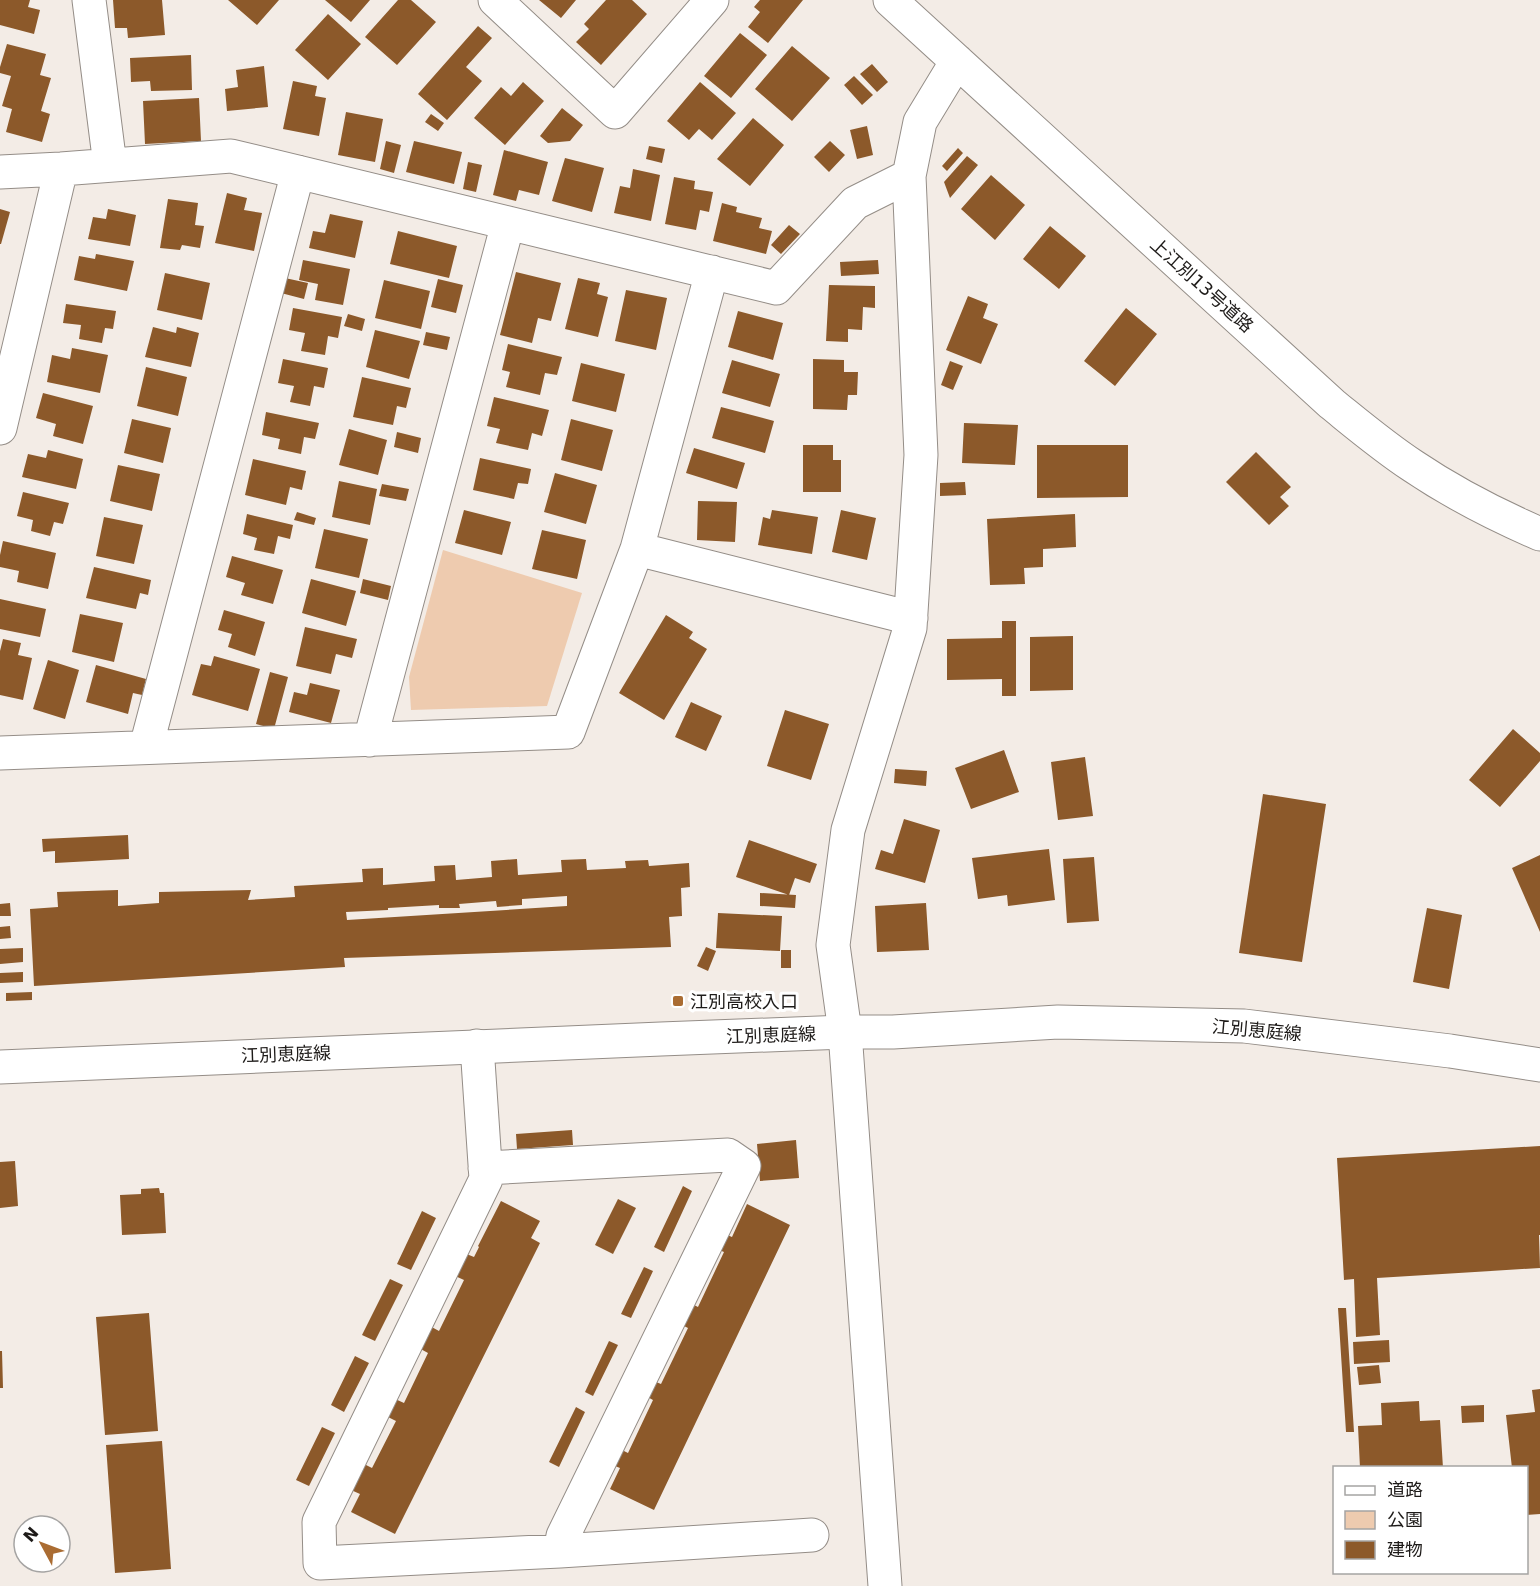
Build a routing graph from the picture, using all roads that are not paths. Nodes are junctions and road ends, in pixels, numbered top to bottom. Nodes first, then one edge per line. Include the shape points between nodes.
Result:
1 (89, 0) edge
2 (495, 0) edge
3 (712, 0) edge
4 (890, 0) edge
5 (957, 61) junction
6 (110, 165) junction
7 (61, 169) junction
8 (0, 172) edge
9 (298, 172) junction
10 (909, 176) junction
11 (508, 223) junction
12 (712, 273) junction
13 (0, 428) edge
14 (1540, 534) edge
15 (637, 549) junction
16 (911, 618) junction
17 (370, 740) junction
18 (147, 747) junction
19 (0, 753) edge
20 (845, 1032) junction
21 (477, 1046) junction
22 (1540, 1065) edge
23 (0, 1067) edge
24 (485, 1168) junction
25 (812, 1535) dead end
26 (560, 1551) junction
27 (885, 1586) edge

1 - 6 street
2 - 3 street via 615,112
4 - 5 street, 上江別13号道路
5 - 10 street via 920,122
5 - 14 street, 上江別13号道路 via 1364,430 1446,487
6 - 7 street
6 - 9 street via 231,156
7 - 8 street
7 - 13 street
9 - 11 street
9 - 18 street
10 - 12 street via 855,203 776,288
10 - 16 street via 921,455
11 - 12 street
11 - 17 street
12 - 15 street
15 - 16 street
15 - 17 street via 568,732
16 - 20 street via 848,830 833,945
17 - 18 street
18 - 19 street
20 - 21 street, 江別恵庭線
20 - 22 street, 江別恵庭線 via 1058,1022 1244,1026
20 - 27 street
21 - 23 street, 江別恵庭線
21 - 24 street
24 - 26 street via 486,1179 319,1522 320,1563
24 - 26 street via 728,1155 744,1166 563,1536
25 - 26 street

